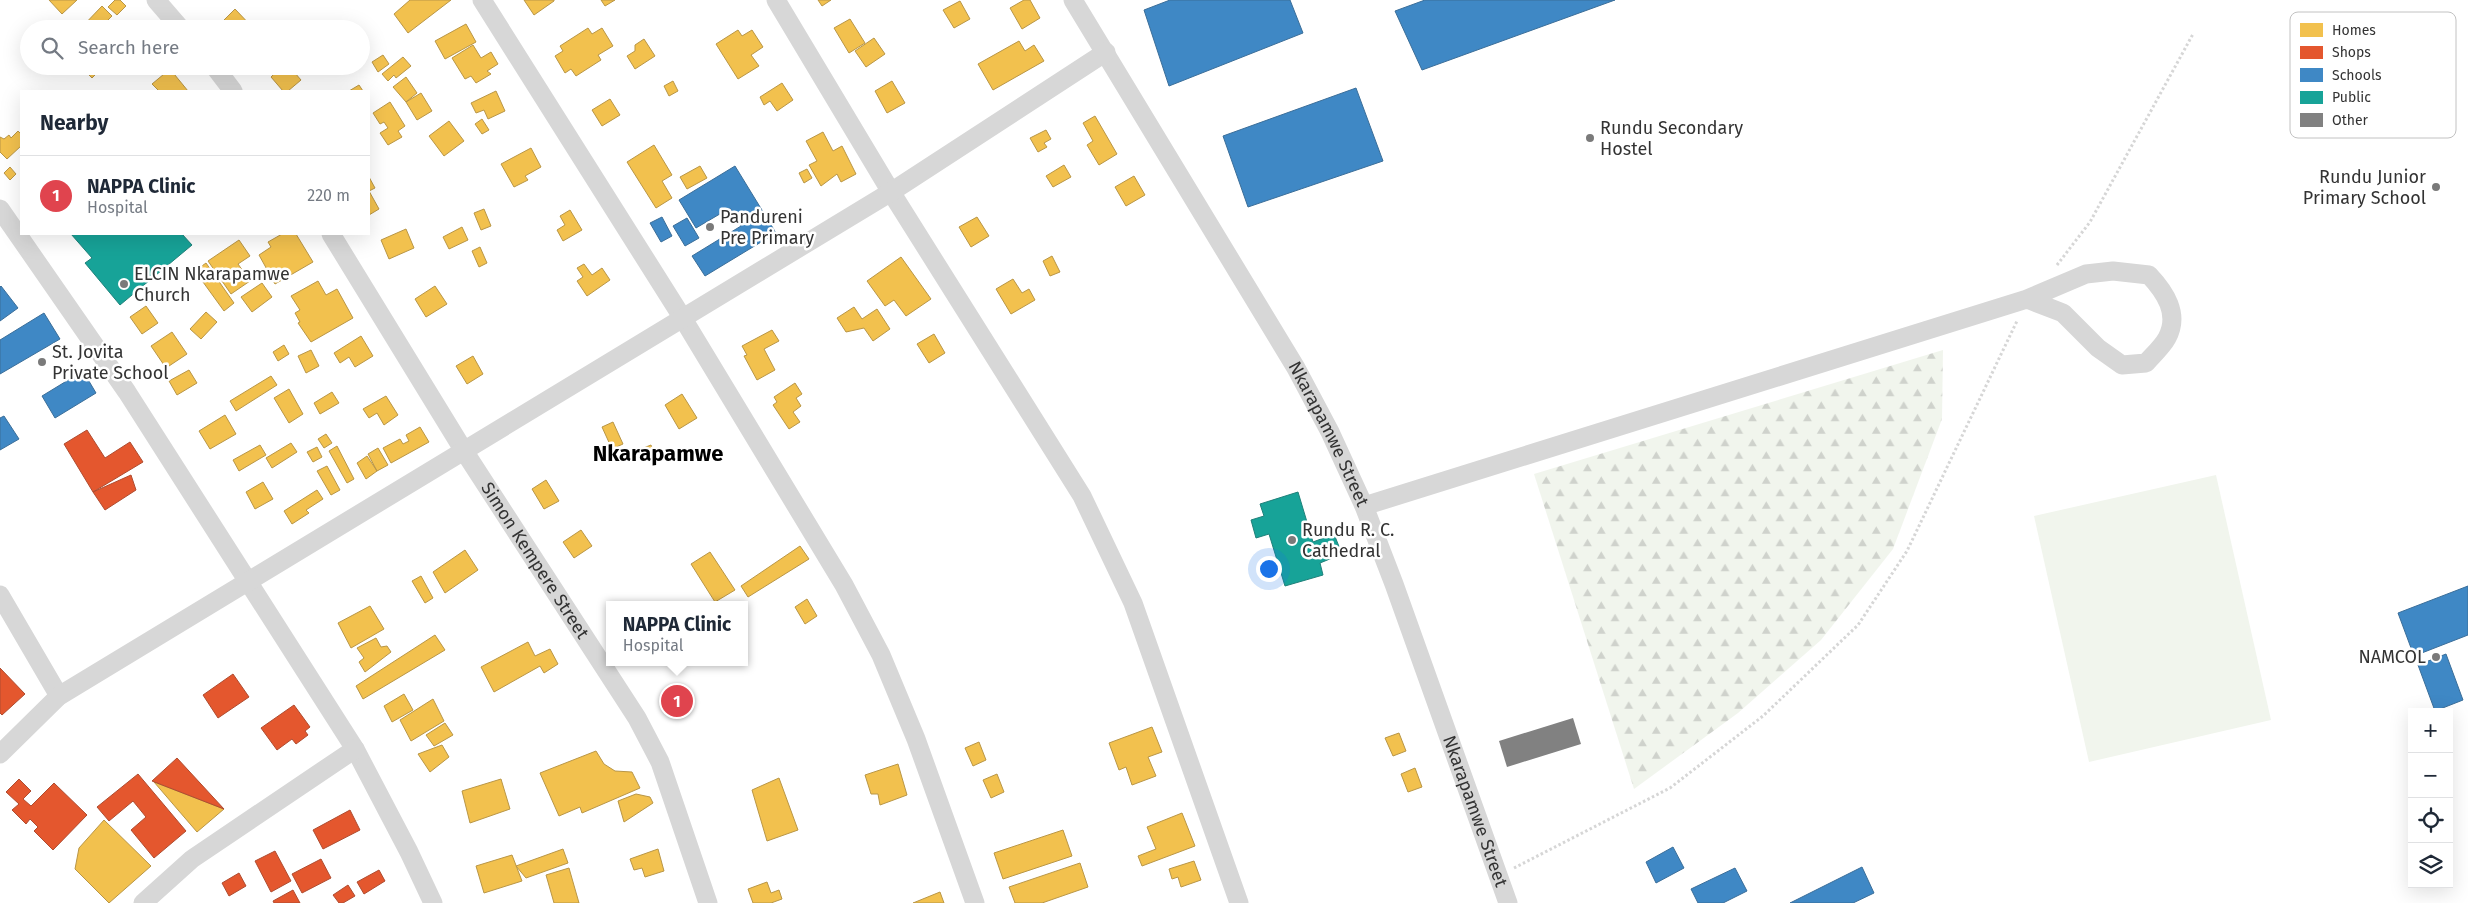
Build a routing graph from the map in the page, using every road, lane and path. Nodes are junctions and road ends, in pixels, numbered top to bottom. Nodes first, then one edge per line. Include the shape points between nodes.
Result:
1 (156, 0) edge
2 (482, 0) edge
3 (776, 0) edge
4 (1073, 0) edge
5 (174, 20) edge
6 (2193, 34) dead end
7 (1106, 52) junction
8 (221, 75) edge
9 (232, 90) edge
10 (891, 192) junction
11 (0, 209) edge
12 (332, 235) edge
13 (2055, 268) dead end
14 (2027, 300) junction
15 (682, 317) junction
16 (464, 451) junction
17 (1364, 506) junction
18 (248, 582) junction
19 (0, 595) edge
20 (59, 696) junction
21 (355, 749) junction
22 (0, 754) edge
23 (1499, 876) junction
24 (143, 903) edge
25 (433, 903) edge
26 (708, 903) edge
27 (975, 903) edge
28 (1239, 903) edge
29 (1508, 903) edge

1 - 5 street
2 - 15 street
3 - 10 street
4 - 7 street, Nkarapamwe Street
6 - 13 path via 2090,222
7 - 10 street
7 - 17 street, Nkarapamwe Street via 1296,368
8 - 9 street
10 - 15 street
10 - 28 street via 1082,496 1146,638
11 - 18 street via 127,392
12 - 16 street, Simon Kempere Street
14 - 14 street via 2063,312 2098,348 2122,364 2146,363 2167,337 2172,315 2165,293 2149,275 2122,272 2086,274
14 - 17 street
14 - 23 path via 1907,552 1858,625 1763,716 1670,788
15 - 16 street
15 - 27 street via 844,585 881,655 916,739
16 - 18 street
16 - 26 street, Simon Kempere Street via 637,718 660,762
17 - 23 street, Nkarapamwe Street
18 - 20 street
18 - 21 street
19 - 20 street
20 - 22 street
21 - 24 street via 192,859
21 - 25 street
23 - 29 street, Nkarapamwe Street

